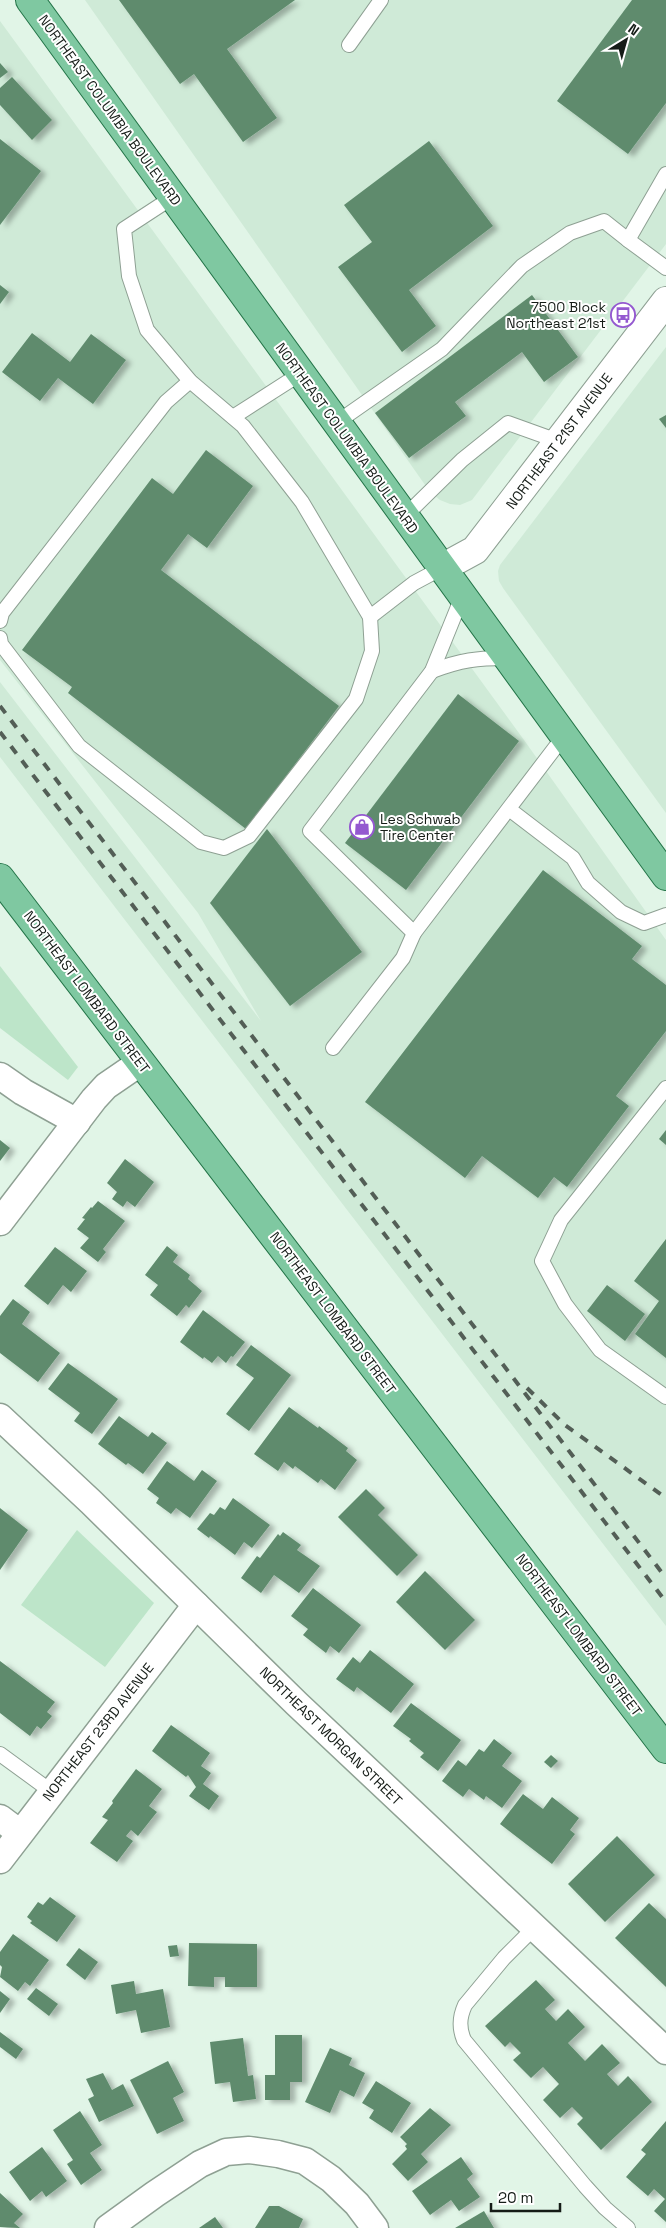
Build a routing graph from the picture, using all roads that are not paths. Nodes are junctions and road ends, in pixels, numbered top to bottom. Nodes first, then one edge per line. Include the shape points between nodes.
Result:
1 (30, 0) edge
2 (381, 0) edge
3 (349, 45) dead end
4 (666, 174) edge
5 (173, 197) junction
6 (628, 240) junction
7 (666, 268) edge
8 (666, 301) edge
9 (300, 374) junction
10 (190, 381) junction
11 (232, 417) junction
12 (336, 423) junction
13 (558, 442) junction
14 (404, 516) junction
15 (442, 568) junction
16 (462, 597) junction
17 (370, 617) junction
18 (0, 621) edge
19 (0, 638) edge
20 (507, 658) junction
21 (432, 671) junction
22 (564, 736) junction
23 (509, 809) junction
24 (666, 876) edge
25 (0, 878) edge
26 (666, 915) edge
27 (414, 933) junction
28 (333, 1048) dead end
29 (141, 1062) junction
30 (0, 1076) edge
31 (666, 1088) edge
32 (77, 1122) junction
33 (0, 1222) edge
34 (666, 1397) edge
35 (0, 1418) edge
36 (196, 1605) junction
37 (666, 1749) edge
38 (0, 1754) edge
39 (52, 1792) junction
40 (10, 1826) edge
41 (0, 1860) edge
42 (534, 1928) junction
43 (666, 2051) edge
44 (108, 2228) edge
45 (375, 2228) edge
46 (628, 2228) edge

1 - 5 main road, NORTHEAST COLUMBIA BOULEVARD
2 - 3 lane
4 - 6 lane
5 - 9 main road, NORTHEAST COLUMBIA BOULEVARD
5 - 10 lane via 124,229 129,276 147,330
6 - 7 lane
6 - 12 lane via 604,221 570,233 522,266 442,348
8 - 13 street, NORTHEAST 21ST AVENUE
9 - 11 lane
9 - 12 main road, NORTHEAST COLUMBIA BOULEVARD
10 - 11 lane
10 - 18 lane via 166,402 2,613
11 - 17 lane via 243,426 302,502
12 - 14 main road, NORTHEAST COLUMBIA BOULEVARD
13 - 14 lane via 508,423 462,460
13 - 15 street, NORTHEAST 21ST AVENUE via 475,550
14 - 15 main road, NORTHEAST COLUMBIA BOULEVARD
15 - 16 main road, NORTHEAST COLUMBIA BOULEVARD
15 - 17 lane via 414,583
16 - 20 main road, NORTHEAST COLUMBIA BOULEVARD
16 - 21 lane
17 - 19 lane via 372,651 356,699 249,836 224,848 201,842 79,746 1,644
20 - 21 lane via 459,661
20 - 22 main road, NORTHEAST COLUMBIA BOULEVARD
21 - 27 lane via 310,831
22 - 23 lane
22 - 24 main road, NORTHEAST COLUMBIA BOULEVARD
23 - 26 lane via 573,858 588,883 621,912 644,923
23 - 27 lane
25 - 29 main road, NORTHEAST LOMBARD STREET
27 - 28 lane via 403,958
29 - 32 street via 106,1086
29 - 37 main road, NORTHEAST LOMBARD STREET
30 - 32 street
31 - 34 lane via 561,1220 542,1262 565,1304 600,1350
32 - 33 street
35 - 36 street, NORTHEAST MORGAN STREET
36 - 39 street, NORTHEAST 23RD AVENUE
36 - 42 street, NORTHEAST MORGAN STREET
38 - 39 lane
39 - 40 street, NORTHEAST 23RD AVENUE
40 - 41 street, NORTHEAST 23RD AVENUE
42 - 43 street, NORTHEAST MORGAN STREET
42 - 46 lane via 465,2005 460,2031 464,2040 586,2186
44 - 45 street via 200,2164 226,2152 249,2150 304,2161 331,2179 357,2204

